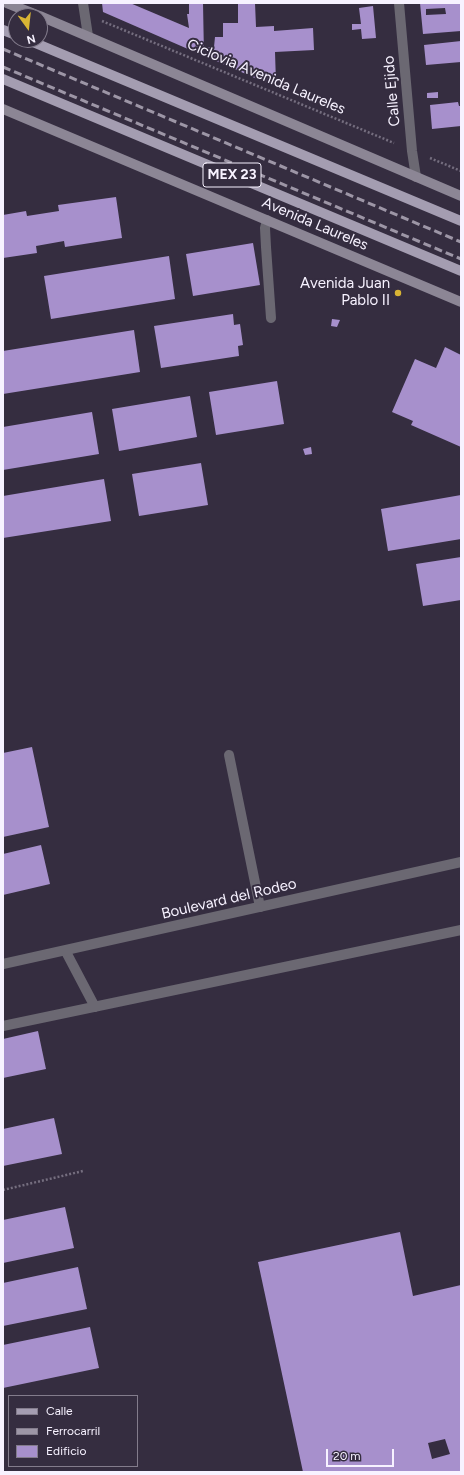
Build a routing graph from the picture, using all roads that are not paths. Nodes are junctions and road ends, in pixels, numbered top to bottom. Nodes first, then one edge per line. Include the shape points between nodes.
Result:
1 (7, 3) edge
2 (83, 3) edge
3 (399, 3) edge
4 (20, 8) edge
5 (48, 19) edge
6 (88, 36) junction
7 (47, 48) edge
8 (3, 79) edge
9 (3, 109) edge
10 (416, 177) junction
11 (461, 196) edge
12 (267, 220) junction
13 (461, 221) edge
14 (461, 270) edge
15 (461, 302) edge
16 (271, 318) dead end
17 (229, 755) dead end
18 (461, 862) edge
19 (260, 907) junction
20 (461, 930) edge
21 (65, 950) junction
22 (3, 964) edge
23 (95, 1007) junction
24 (3, 1026) edge

1 - 4 main road
2 - 6 street
3 - 10 street, Calle Ejido
5 - 6 main road
6 - 10 main road
7 - 13 main road
8 - 14 main road, Avenida Laureles / MEX 23
9 - 12 main road, Avenida Laureles
10 - 11 main road
12 - 15 main road, Avenida Laureles
12 - 16 street via 266,247
17 - 19 street
18 - 19 street, Boulevard del Rodeo
19 - 21 street, Boulevard del Rodeo
20 - 23 street
21 - 22 street, Boulevard del Rodeo
21 - 23 street
23 - 24 street

